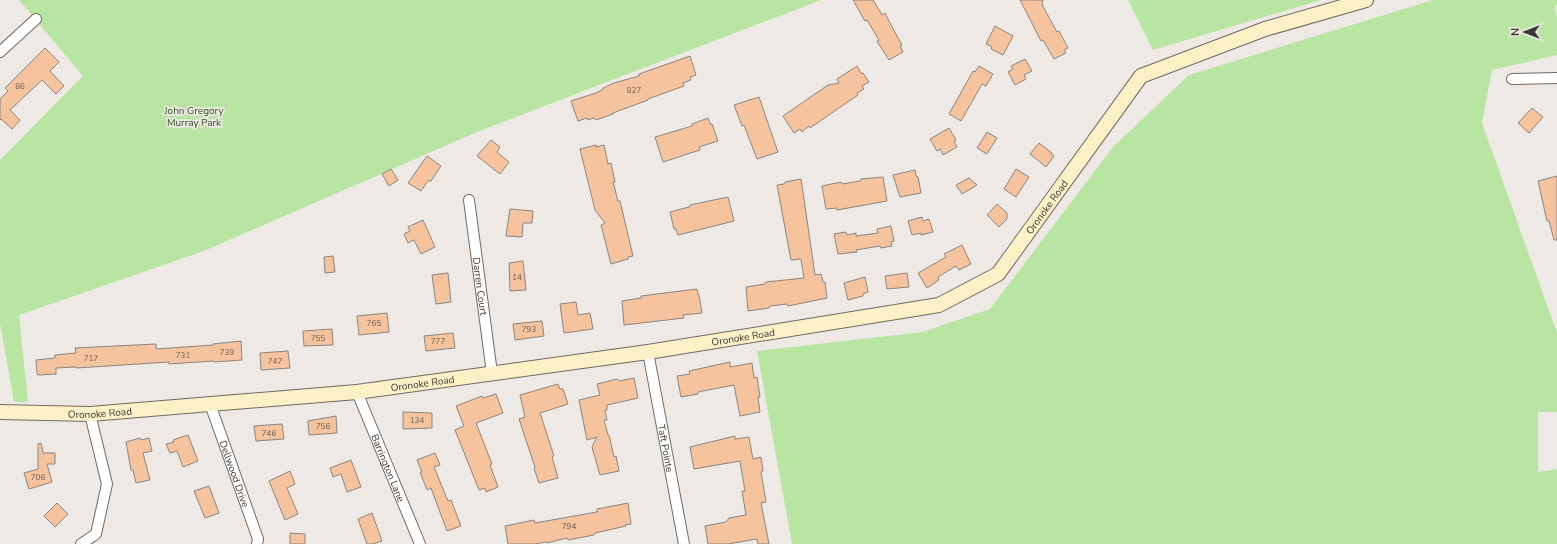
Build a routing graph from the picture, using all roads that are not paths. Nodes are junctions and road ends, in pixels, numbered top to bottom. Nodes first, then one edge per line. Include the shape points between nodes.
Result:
1 (1366, 0) edge
2 (36, 19) dead end
3 (0, 52) edge
4 (1557, 78) edge
5 (1512, 79) dead end
6 (468, 200) dead end
7 (648, 352) junction
8 (492, 373) junction
9 (357, 392) junction
10 (210, 404) junction
11 (0, 412) edge
12 (90, 414) junction
13 (81, 544) edge
14 (257, 544) edge
15 (420, 544) edge
16 (684, 544) edge

1 - 7 street, Oronoke Road via 1265,29 1141,76 998,274 939,305
2 - 3 street
4 - 5 street
6 - 8 street, Darren Court
7 - 8 street, Oronoke Road
7 - 16 street, Taft Pointe
8 - 9 street, Oronoke Road
9 - 10 street, Oronoke Road
9 - 15 street, Barrington Lane
10 - 12 street, Oronoke Road
10 - 14 street, Dellwood Drive via 258,539
11 - 12 street, Oronoke Road
12 - 13 street via 107,484 96,534

